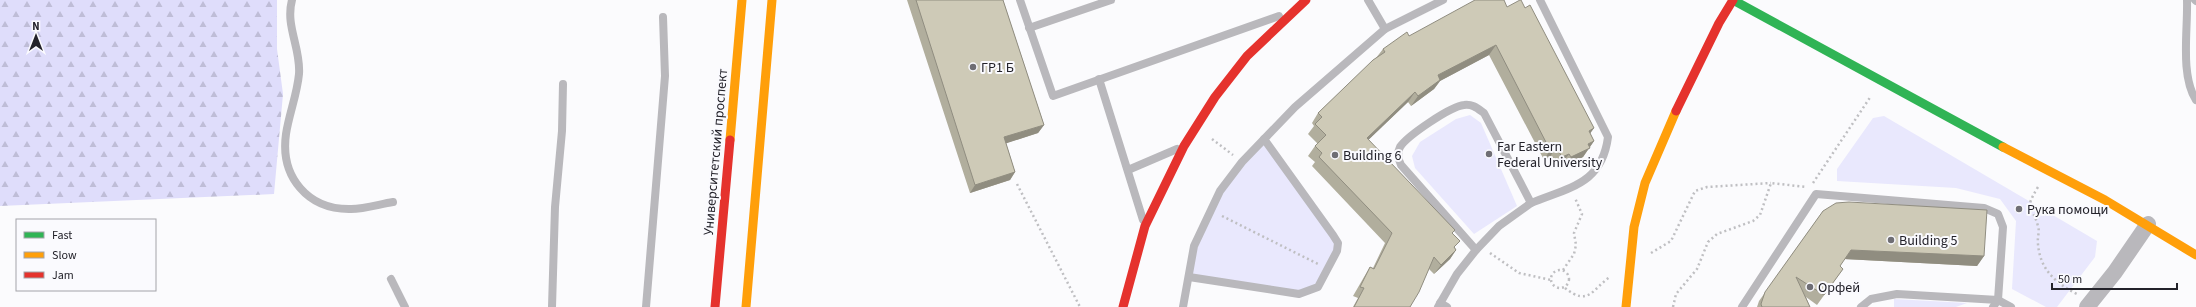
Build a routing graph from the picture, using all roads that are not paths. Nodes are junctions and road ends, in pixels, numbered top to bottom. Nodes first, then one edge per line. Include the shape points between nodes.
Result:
1 (292, 0) edge
2 (742, 0) edge
3 (772, 0) edge
4 (1020, 0) edge
5 (1306, 0) edge
6 (1368, 0) edge
7 (1443, 0) edge
8 (1540, 0) edge
9 (1733, 0) edge
10 (2187, 0) edge
11 (1107, 1) edge
12 (1297, 10) junction
13 (663, 17) dead end
14 (1029, 28) junction
15 (1385, 29) junction
16 (1099, 80) junction
17 (563, 84) dead end
18 (2196, 100) edge
19 (1264, 139) junction
20 (1184, 146) junction
21 (1128, 170) junction
22 (393, 202) dead end
23 (1531, 203) junction
24 (2148, 224) junction
25 (1145, 226) junction
26 (1478, 248) junction
27 (2196, 255) edge
28 (1189, 277) junction
29 (391, 279) dead end
30 (1996, 304) edge
31 (2090, 305) edge
32 (1441, 306) edge
33 (405, 307) edge
34 (552, 307) edge
35 (646, 307) edge
36 (715, 307) edge
37 (746, 307) edge
38 (1123, 307) edge
39 (1183, 307) edge
40 (1626, 307) edge
41 (1742, 307) edge
42 (1861, 307) edge
43 (2011, 307) edge

1 - 22 lane via 292,32 299,53 299,74 286,134 286,157 290,174 306,196 327,206 352,209
2 - 36 street, Университетский проспект
3 - 37 street
4 - 14 lane
5 - 12 street
6 - 15 lane
7 - 15 lane
8 - 23 lane via 1608,137 1605,154 1590,177
9 - 24 street
9 - 40 street via 1675,113 1645,183 1634,227
10 - 18 lane via 2186,66 2190,90
11 - 14 lane
12 - 16 lane
12 - 20 street via 1247,56 1215,97
13 - 35 lane via 665,76
14 - 16 lane via 1053,96
15 - 19 lane via 1295,107
16 - 21 lane
17 - 34 lane
19 - 28 lane via 1220,191 1194,246
19 - 28 lane via 1338,242 1337,251 1318,287 1299,294
20 - 21 lane
20 - 25 street
21 - 25 lane
23 - 26 lane via 1498,226
23 - 26 lane via 1484,113 1475,106 1463,105 1452,110 1406,139 1399,149 1400,165
24 - 27 street
24 - 31 street
25 - 38 street
26 - 32 lane via 1457,274
28 - 39 lane
29 - 33 lane
30 - 41 lane via 2003,227 1998,214 1984,208 1816,194
30 - 42 lane via 1897,294 1872,299
30 - 43 lane

